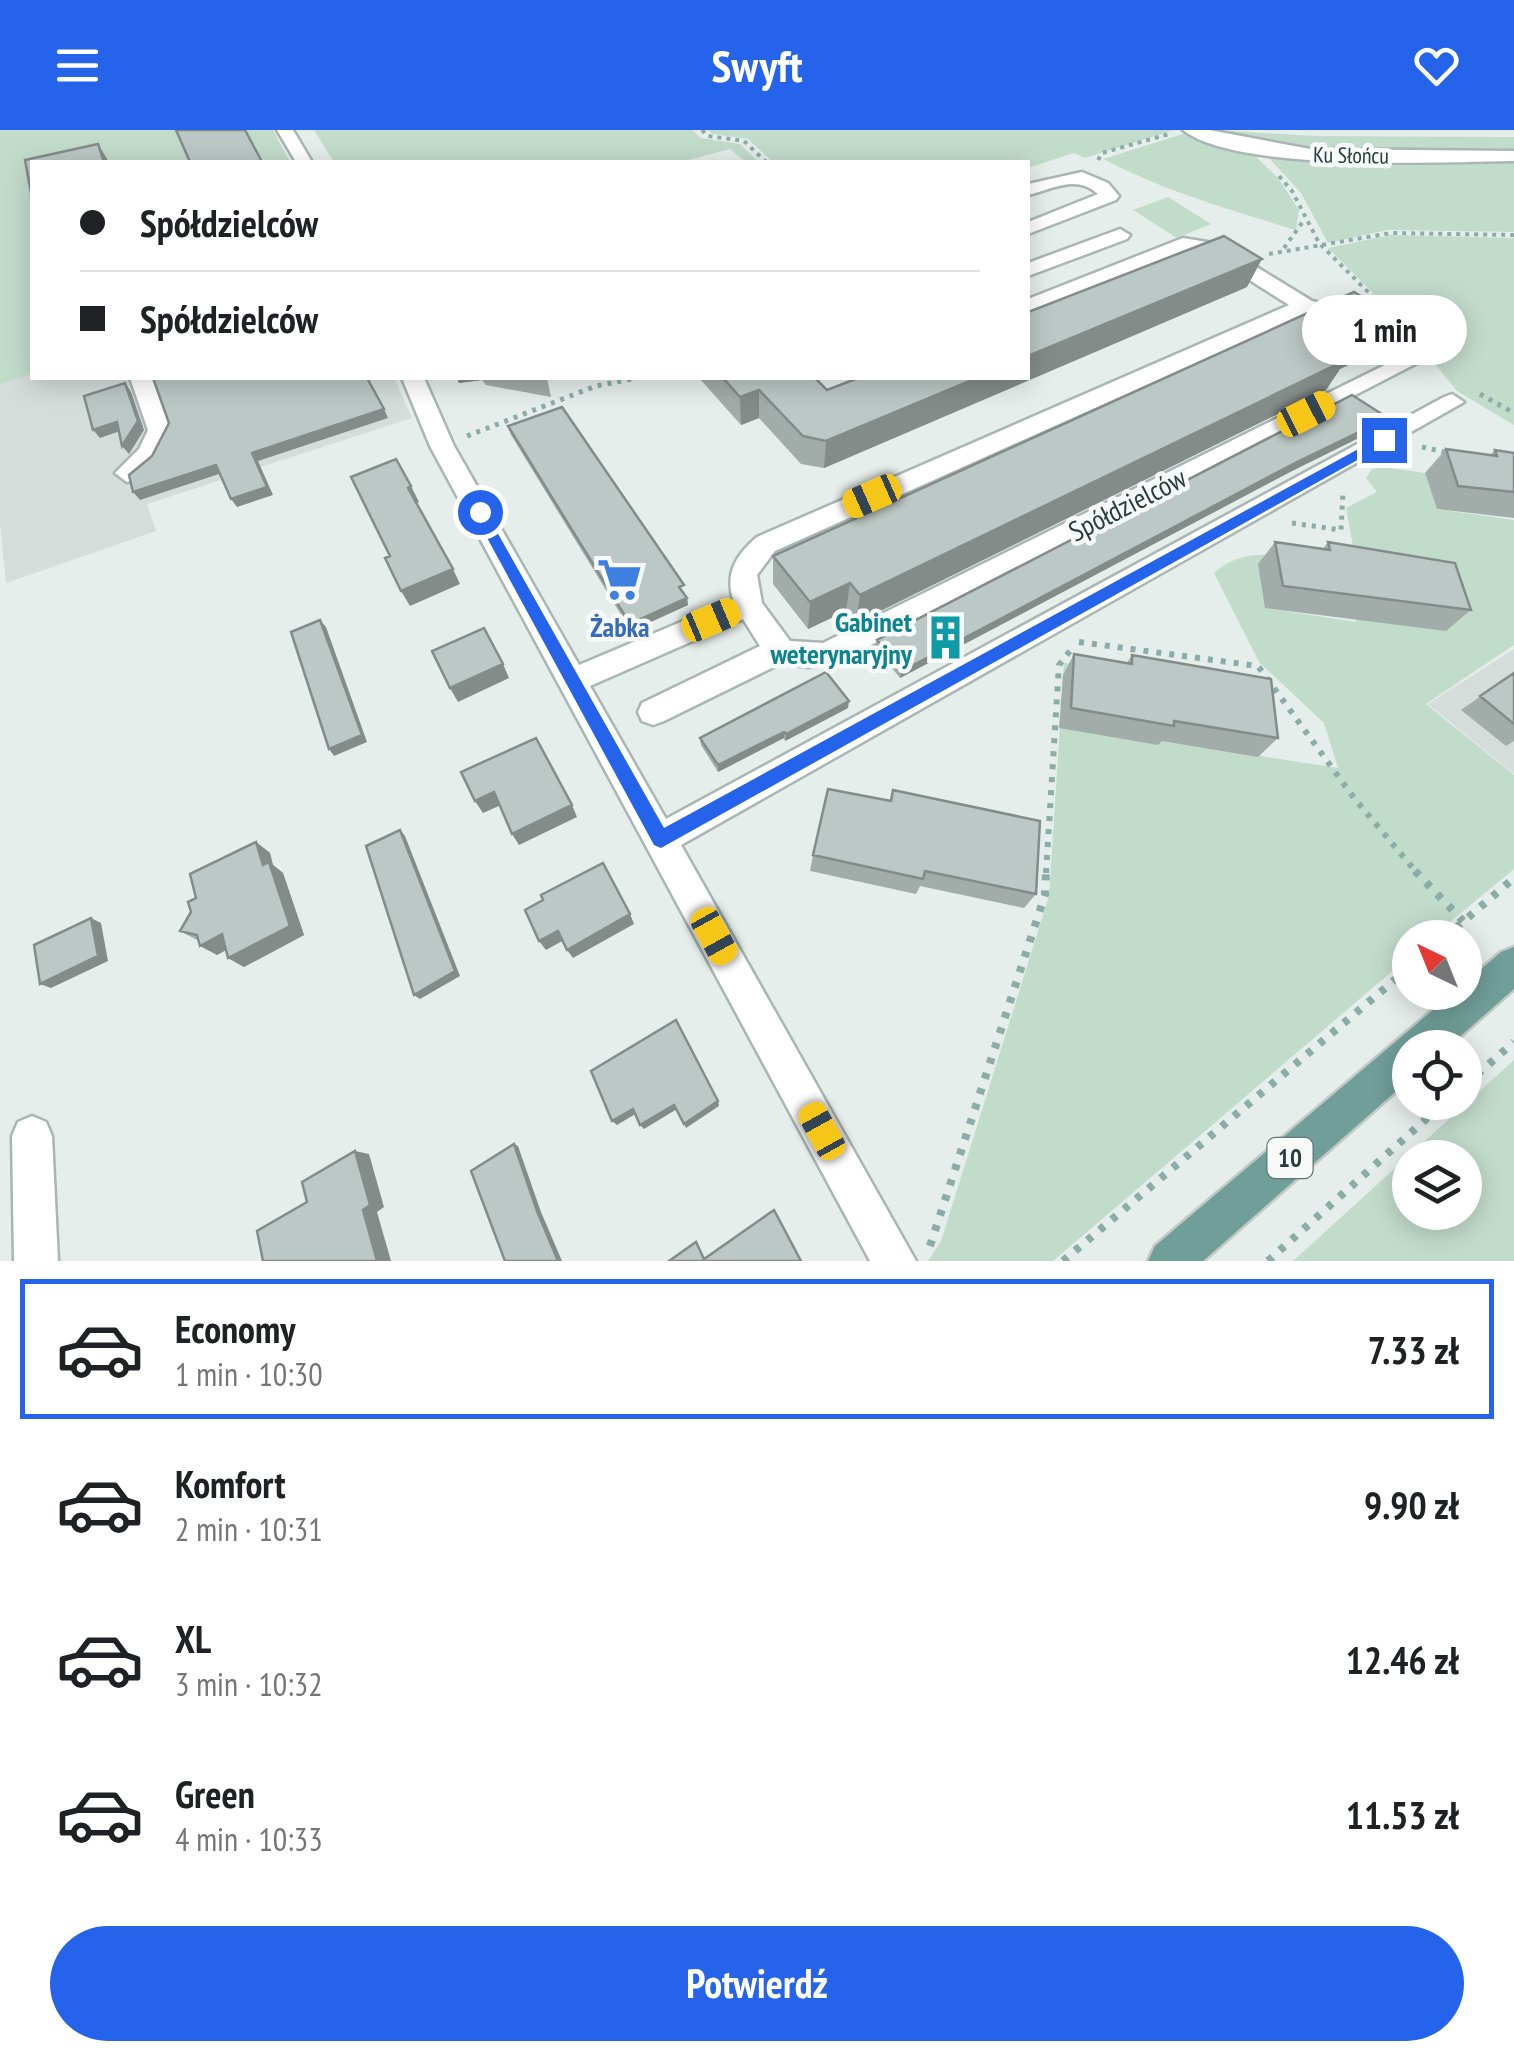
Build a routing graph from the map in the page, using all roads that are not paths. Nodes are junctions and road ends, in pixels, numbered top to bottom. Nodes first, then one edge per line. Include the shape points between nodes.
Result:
1 (284, 130) edge
2 (1188, 130) edge
3 (1514, 156) edge
4 (303, 160) edge
5 (1030, 189) edge
6 (1030, 227) edge
7 (1120, 235) dead end
8 (1030, 269) edge
9 (1030, 305) edge
10 (1305, 306) junction
11 (142, 380) edge
12 (414, 380) edge
13 (1452, 402) dead end
14 (127, 473) edge
15 (746, 606) junction
16 (780, 650) junction
17 (574, 680) junction
18 (653, 712) dead end
19 (661, 839) junction
20 (1514, 965) edge
21 (1439, 1030) edge
22 (1392, 1070) edge
23 (32, 1136) dead end
24 (36, 1261) edge
25 (894, 1261) edge
26 (1170, 1261) edge

1 - 4 street
2 - 3 street, Ku Słońcu via 1253,148 1334,156
5 - 6 street via 1077,177 1110,196
7 - 8 street
9 - 10 street, Spółdzielców via 1183,244 1212,248
10 - 15 street via 766,544 748,557 742,573
10 - 16 street, Spółdzielców via 1343,314 1406,352 1408,362 826,655
11 - 14 street via 160,430 149,454
12 - 17 street via 442,446
13 - 19 street
15 - 16 street
15 - 17 street
16 - 18 street
17 - 19 street
19 - 25 street
20 - 21 main road
22 - 26 main road, 10
23 - 24 street

